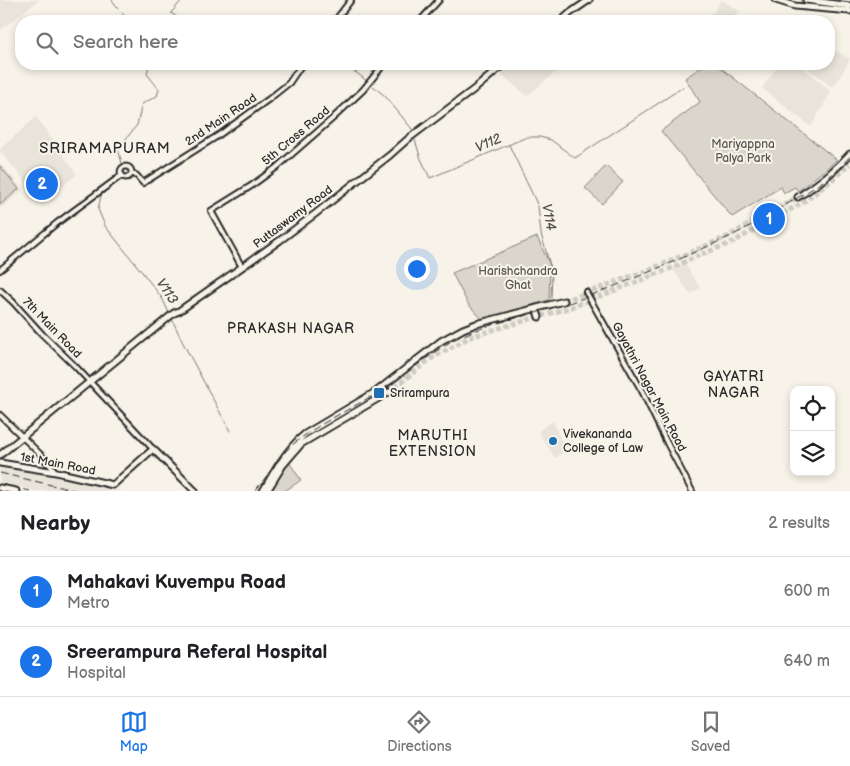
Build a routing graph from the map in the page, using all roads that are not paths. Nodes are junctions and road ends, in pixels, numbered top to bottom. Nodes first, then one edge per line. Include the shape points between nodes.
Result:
1 (351, 0) edge
2 (439, 0) edge
3 (589, 0) edge
4 (776, 0) edge
5 (806, 0) edge
6 (850, 6) edge
7 (850, 11) edge
8 (340, 15) edge
9 (425, 15) edge
10 (568, 15) edge
11 (298, 70) edge
12 (380, 70) edge
13 (497, 70) edge
14 (850, 154) edge
15 (132, 173) junction
16 (122, 175) junction
17 (798, 197) tunnel mouth
18 (242, 267) junction
19 (0, 270) edge
20 (0, 290) edge
21 (586, 292) dead end
22 (564, 301) tunnel mouth
23 (536, 308) junction
24 (538, 316) dead end
25 (89, 382) junction
26 (389, 392) tunnel mouth
27 (0, 414) edge
28 (23, 436) junction
29 (153, 448) junction
30 (0, 455) edge
31 (0, 463) edge
32 (56, 472) junction
33 (0, 488) edge
34 (16, 491) edge
35 (194, 491) edge
36 (263, 491) edge
37 (267, 491) edge
38 (692, 491) edge

1 - 8 street
2 - 9 street
3 - 10 main road
4 - 7 main road via 795,6
5 - 6 main road
11 - 15 street, 2nd Main Road via 289,83 268,99 143,183
12 - 18 street, 5th Cross Road via 363,90 276,167 211,211
13 - 18 main road, Puttaswamy Road via 315,214
14 - 17 main road
15 - 16 street via 128,177
15 - 16 street via 125,167 121,170
16 - 19 street via 56,223
18 - 25 main road, Puttaswamy Road via 162,322
20 - 25 street, 7th Main Road
21 - 38 street, Gayathri Nagar Main Road via 642,391
22 - 23 main road
23 - 24 main road
23 - 36 main road via 463,328 441,341 377,391 299,438
25 - 28 main road
25 - 29 street, 7th Main Road
26 - 37 main road via 301,444
27 - 28 street
28 - 30 main road
28 - 32 street
29 - 32 main road, 1st Main Road via 113,485
29 - 35 main road
31 - 32 main road, 1st Main Road
33 - 34 main road

